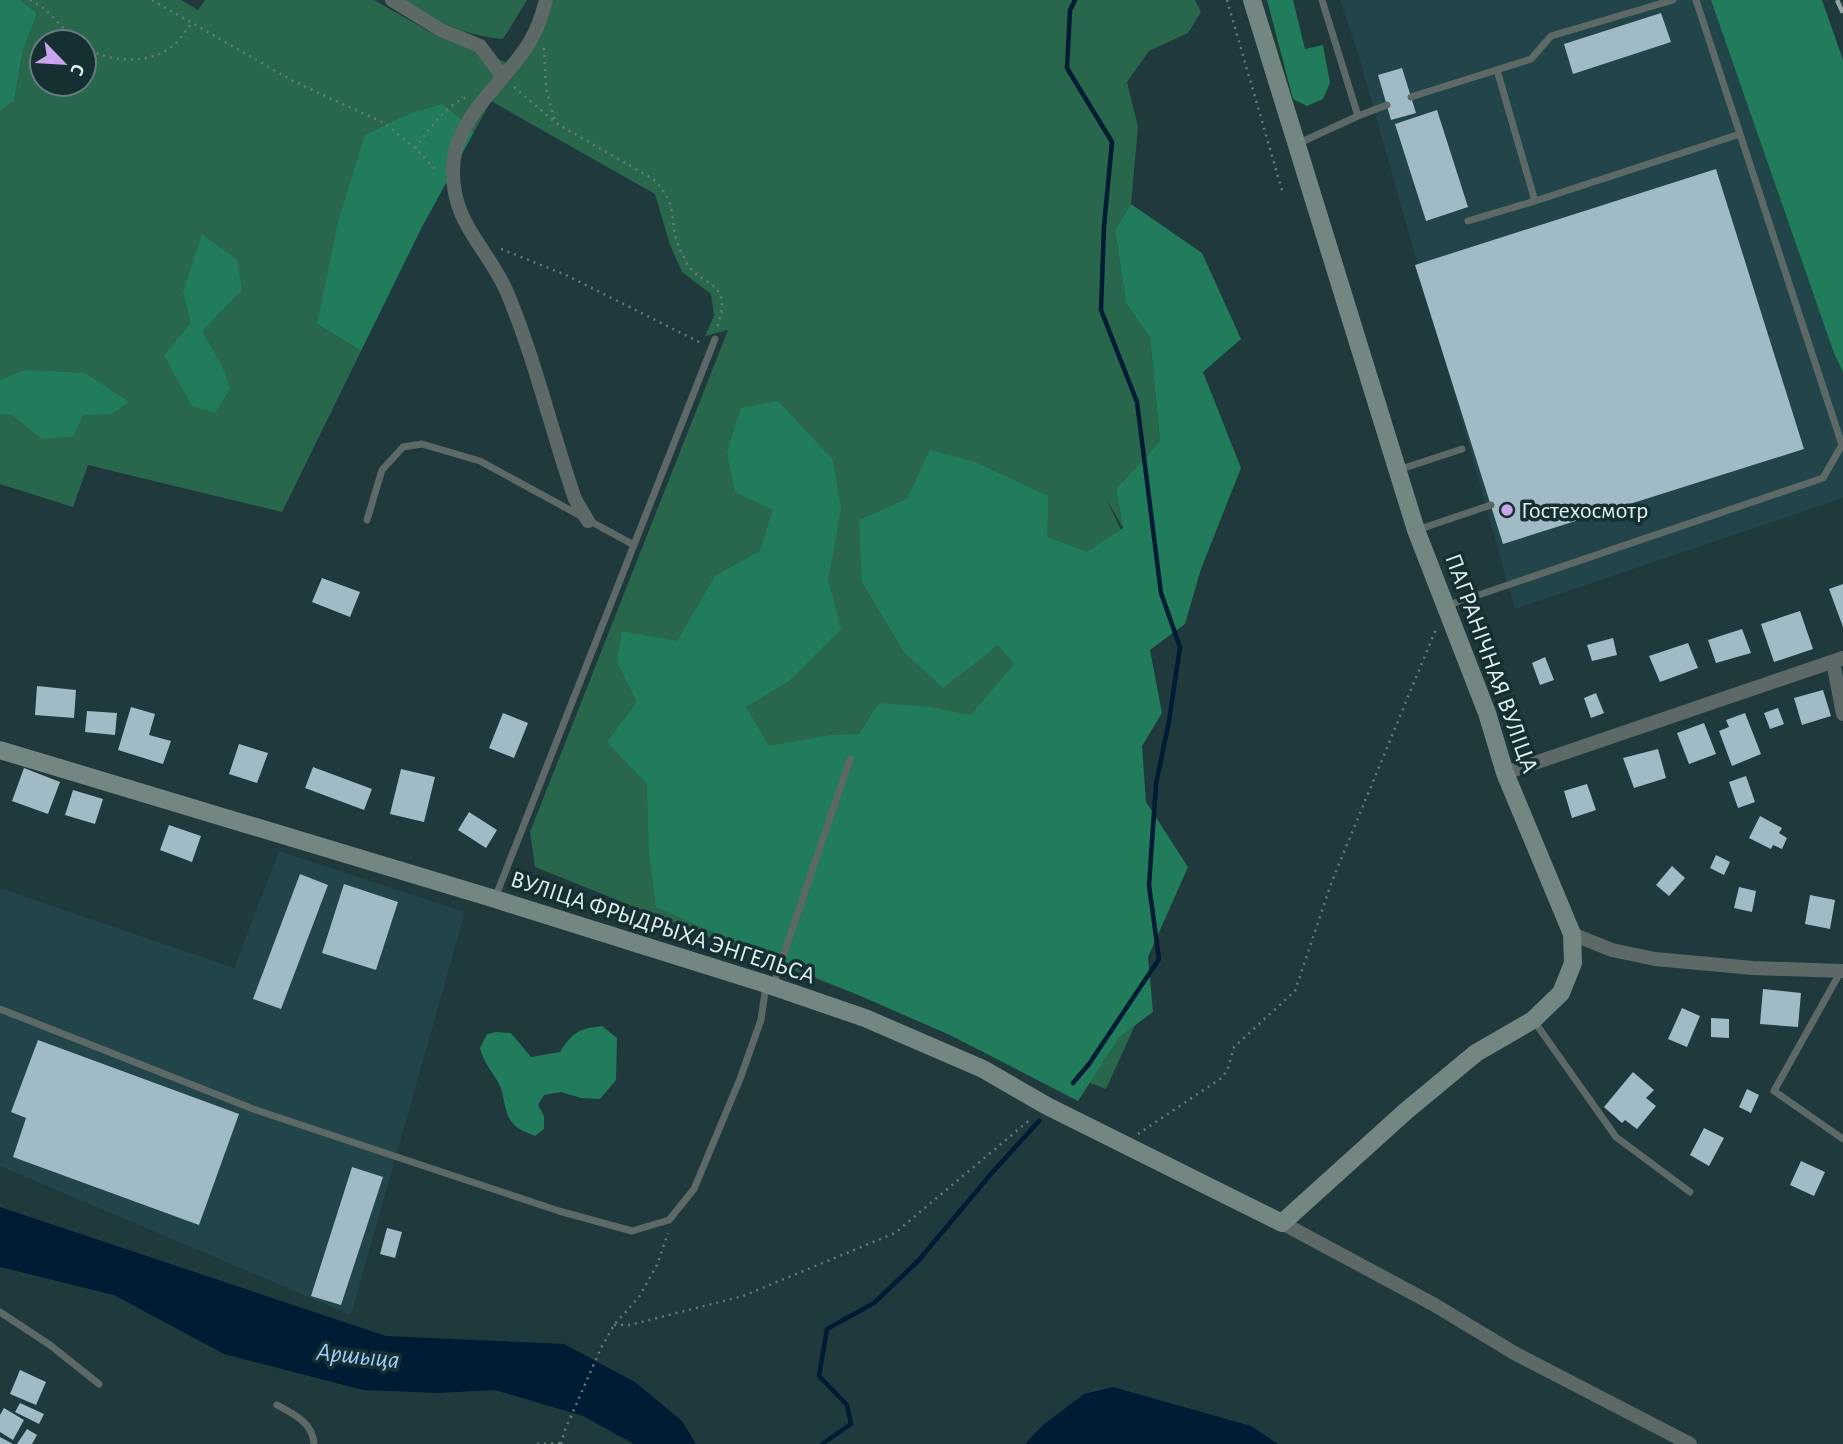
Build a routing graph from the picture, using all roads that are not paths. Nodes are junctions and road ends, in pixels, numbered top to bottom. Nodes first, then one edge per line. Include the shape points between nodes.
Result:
1 (392, 0) edge
2 (546, 0) edge
3 (1252, 0) edge
4 (1322, 0) edge
5 (1673, 0) edge
6 (1696, 0) edge
7 (1497, 70) junction
8 (503, 78) junction
9 (1411, 97) dead end
10 (1387, 105) dead end
11 (1358, 116) junction
12 (1740, 134) junction
13 (1296, 144) junction
14 (1535, 201) junction
15 (1468, 221) dead end
16 (715, 339) road end
17 (1462, 449) dead end
18 (1397, 470) junction
19 (1491, 505) dead end
20 (367, 520) dead end
21 (589, 521) junction
22 (1416, 530) junction
23 (634, 545) junction
24 (1446, 606) junction
25 (1838, 660) edge
26 (1843, 714) edge
27 (0, 751) edge
28 (850, 759) dead end
29 (1506, 773) junction
30 (495, 899) junction
31 (1572, 934) junction
32 (1842, 971) edge
33 (769, 985) junction
34 (0, 1009) edge
35 (1533, 1020) junction
36 (1843, 1139) edge
37 (1690, 1192) dead end
38 (1282, 1223) junction
39 (0, 1312) edge
40 (99, 1384) dead end
41 (277, 1405) dead end
42 (314, 1444) edge
43 (1690, 1444) edge

1 - 8 street via 441,30 480,46
2 - 8 street via 528,49
3 - 13 street, ПАГРАНІЧНАЯ ВУЛІЦА
4 - 11 lane
5 - 7 lane via 1551,36 1531,58
6 - 12 lane
7 - 9 lane
7 - 14 lane
8 - 21 street via 473,113 456,147 454,188 463,221 506,290 572,490
10 - 11 lane
11 - 13 lane
12 - 14 lane
12 - 24 lane via 1842,445 1823,478
13 - 18 street, ПАГРАНІЧНАЯ ВУЛІЦА
14 - 15 lane
16 - 23 lane
17 - 18 lane
18 - 22 street, ПАГРАНІЧНАЯ ВУЛІЦА
19 - 22 lane
20 - 21 lane via 382,470 404,447 422,444 480,461
21 - 23 lane
22 - 24 street, ПАГРАНІЧНАЯ ВУЛІЦА
23 - 30 lane
24 - 29 street, ПАГРАНІЧНАЯ ВУЛІЦА
25 - 26 street
25 - 29 street
27 - 30 street, ВУЛІЦА ФРЫДРЫХА ЭНГЕЛЬСА
28 - 33 lane
29 - 31 street, ПАГРАНІЧНАЯ ВУЛІЦА
30 - 33 street, ВУЛІЦА ФРЫДРЫХА ЭНГЕЛЬСА
31 - 32 street via 1655,960
31 - 35 street, ПАГРАНІЧНАЯ ВУЛІЦА via 1573,963 1561,993
32 - 36 lane via 1774,1091
33 - 34 lane via 740,1079 694,1189 668,1220 632,1231 256,1110
33 - 38 street, ВУЛІЦА ФРЫДРЫХА ЭНГЕЛЬСА via 865,1018 983,1069 1047,1106
35 - 37 lane via 1616,1137
35 - 38 street, ПАГРАНІЧНАЯ ВУЛІЦА via 1476,1054
38 - 43 street via 1516,1354
39 - 40 lane
41 - 42 lane via 303,1419

